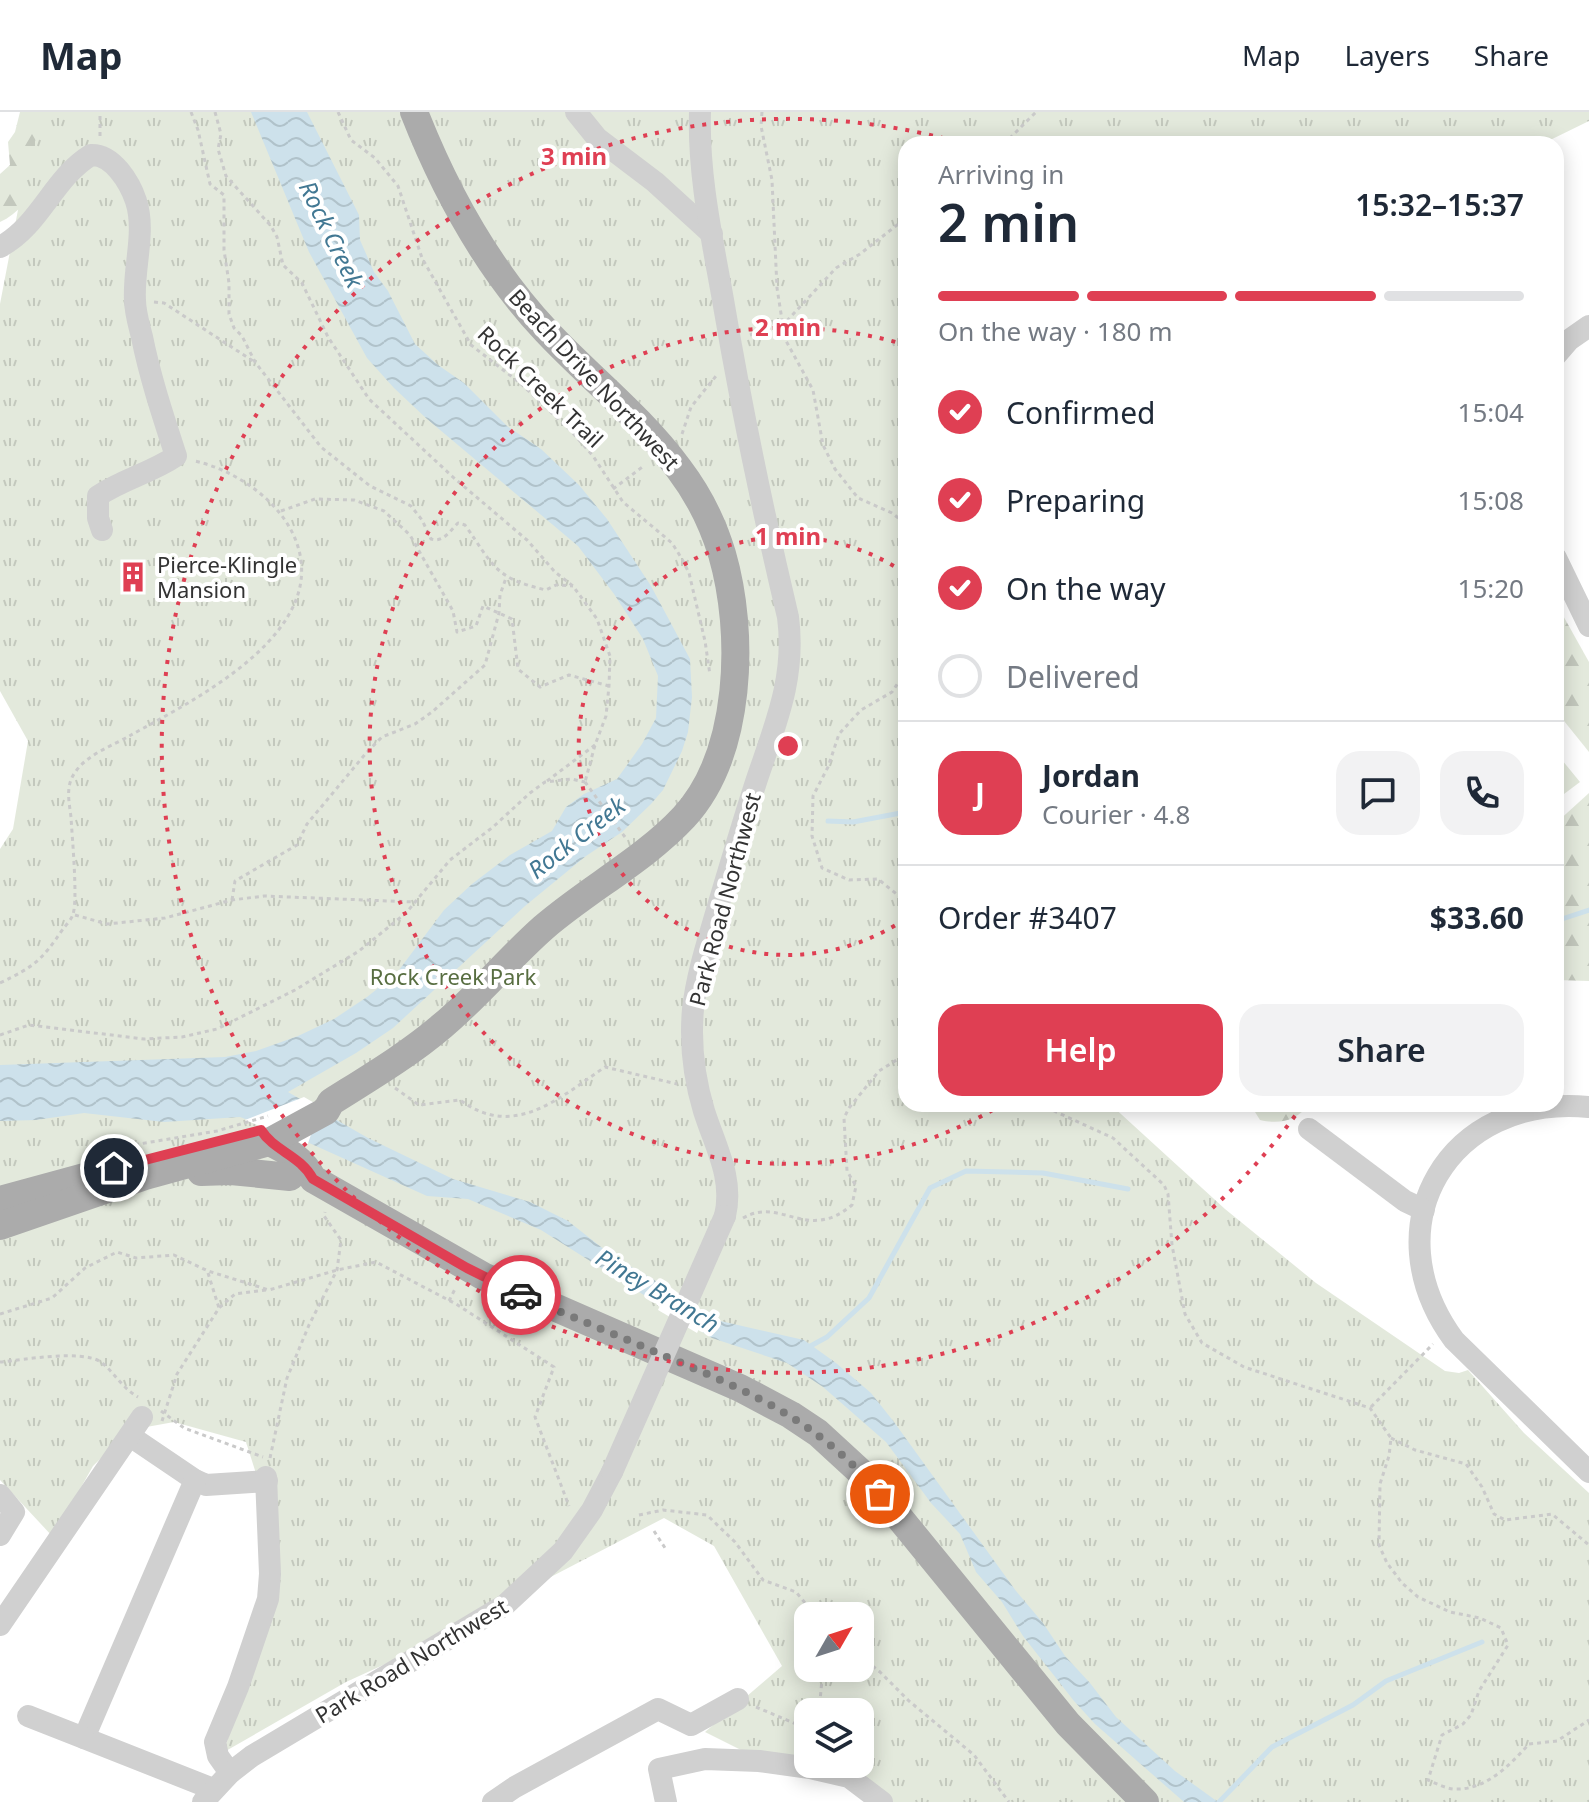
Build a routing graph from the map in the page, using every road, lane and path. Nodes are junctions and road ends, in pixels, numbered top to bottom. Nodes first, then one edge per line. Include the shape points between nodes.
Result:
1 (100, 112) edge
2 (191, 112) edge
3 (215, 112) edge
4 (338, 112) edge
5 (414, 112) edge
6 (576, 112) edge
7 (700, 112) edge
8 (762, 112) edge
9 (1036, 112) edge
10 (1012, 136) edge
11 (98, 155) junction
12 (898, 224) edge
13 (712, 234) junction
14 (0, 247) edge
15 (135, 302) junction
16 (784, 324) junction
17 (1589, 326) edge
18 (743, 336) dead end
19 (1564, 346) edge
20 (255, 362) junction
21 (718, 373) dead end
22 (677, 438) dead end
23 (176, 456) junction
24 (647, 463) dead end
25 (613, 489) junction
26 (281, 511) junction
27 (898, 518) edge
28 (102, 530) dead end
29 (1564, 574) edge
30 (506, 578) junction
31 (573, 586) junction
32 (499, 613) junction
33 (1589, 626) edge
34 (898, 683) edge
35 (711, 684) dead end
36 (609, 686) junction
37 (595, 745) junction
38 (545, 782) junction
39 (586, 783) junction
40 (625, 837) dead end
41 (898, 895) edge
42 (232, 900) junction
43 (415, 902) junction
44 (73, 914) junction
45 (0, 983) edge
46 (0, 1035) edge
47 (898, 1059) edge
48 (387, 1080) dead end
49 (684, 1087) dead end
50 (1564, 1106) edge
51 (1589, 1107) edge
52 (1056, 1112) edge
53 (1519, 1112) edge
54 (1309, 1129) dead end
55 (270, 1130) junction
56 (217, 1131) dead end
57 (61, 1182) junction
58 (312, 1182) junction
59 (121, 1184) junction
60 (0, 1191) edge
61 (0, 1200) edge
62 (1424, 1210) junction
63 (734, 1217) junction
64 (0, 1226) edge
65 (337, 1270) junction
66 (208, 1271) junction
67 (269, 1290) junction
68 (219, 1308) junction
69 (0, 1314) edge
70 (1447, 1330) junction
71 (1370, 1408) junction
72 (145, 1425) junction
73 (1391, 1438) junction
74 (1589, 1472) edge
75 (266, 1479) junction
76 (195, 1480) junction
77 (0, 1495) edge
78 (639, 1515) dead end
79 (654, 1531) dead end
80 (579, 1532) junction
81 (0, 1535) edge
82 (1589, 1545) edge
83 (667, 1551) dead end
84 (804, 1602) edge
85 (0, 1625) edge
86 (874, 1669) edge
87 (738, 1699) joint
88 (28, 1716) dead end
89 (1589, 1720) edge
90 (794, 1723) edge
91 (84, 1738) junction
92 (230, 1773) junction
93 (208, 1796) edge
94 (493, 1802) edge
95 (666, 1802) edge
96 (882, 1802) edge
97 (1009, 1802) edge
98 (1145, 1802) edge

1 - 11 path
2 - 20 path via 210,184 224,195 229,314
3 - 31 path via 226,176 271,226 283,265 302,283 328,337 369,399
4 - 25 path, Rock Creek Trail via 351,140 398,186 422,258 471,345 571,431
5 - 55 main road, Beach Drive Northwest via 457,206 507,283 543,328 663,449 697,496 729,581 734,669 728,720 717,764 702,793 661,839 544,927 433,1034 331,1102 326,1111
6 - 13 street via 597,138
7 - 13 street, Park Road Northwest
8 - 16 path
9 - 10 path
11 - 14 street via 74,168 30,225
11 - 15 street via 119,172 136,201
12 - 16 path via 836,268
13 - 63 street, Park Road Northwest via 791,652 786,690 711,932 693,1011 694,1069
15 - 20 path via 164,303
15 - 23 street via 150,377
16 - 18 path
16 - 27 path via 785,339 813,390 823,445 835,469 858,498
17 - 19 street
20 - 30 path via 321,447 370,486 411,506 431,539 443,539 458,523 465,525
21 - 22 path via 691,407
23 - 26 path via 214,465
23 - 28 street via 98,496
24 - 25 path
25 - 35 path, Rock Creek Trail via 672,543 682,559
26 - 32 path via 315,499 354,500 384,511 410,535 453,611 457,632 476,626 483,606
26 - 44 path via 295,538 301,571 293,611 268,646 197,699 91,758 74,773 68,785
29 - 33 street
30 - 31 path via 546,590
30 - 32 path
31 - 36 path via 602,631 610,656
32 - 36 path via 512,619 518,669 540,687 569,675
32 - 42 path via 485,665 415,724 382,737 307,824 297,845 235,881
34 - 41 path via 839,734 813,796 812,836 822,868 849,880 878,879
36 - 37 path via 606,716
37 - 38 path
37 - 39 path
38 - 39 path
38 - 43 path via 450,860
39 - 40 path
42 - 43 path via 264,896
42 - 44 path via 165,918 107,924
43 - 46 path via 359,951 217,1029 144,1039 29,1025
44 - 45 path via 43,959
47 - 63 path via 879,1071 844,1118 847,1171 856,1186 852,1205 828,1220 806,1222 767,1212
48 - 49 path via 419,1105 460,1100 476,1112 506,1118 540,1110 605,1067
50 - 51 street
52 - 71 path via 1113,1138 1164,1185 1185,1314 1202,1343 1244,1367
53 - 62 street via 1480,1130 1461,1146 1431,1188
54 - 62 street
55 - 56 path
55 - 57 main road, Beach Drive Northwest
55 - 58 main road via 278,1167
55 - 59 main road, Beach Drive Northwest
57 - 60 main road
57 - 61 main road, Beach Drive Northwest
58 - 59 main road via 215,1171
58 - 65 path via 324,1216 341,1240
58 - 98 main road via 501,1286 740,1388 818,1433 867,1478 1068,1724
59 - 64 main road, Beach Drive Northwest
62 - 70 street via 1421,1269
63 - 80 street, Park Road Northwest, bridge
65 - 67 path
65 - 75 path via 287,1378
65 - 80 path via 376,1262 456,1304 554,1367 535,1417
66 - 67 path
66 - 68 path
66 - 69 path via 174,1255 136,1258 117,1252 85,1268 52,1298
67 - 68 path via 235,1294
68 - 72 path
70 - 71 path
70 - 74 street
71 - 73 path
72 - 76 street
72 - 85 street
73 - 82 path via 1466,1464 1494,1514 1505,1520 1552,1514
73 - 89 path via 1380,1484 1379,1545 1387,1563 1418,1597 1501,1628 1508,1645 1479,1691 1471,1715 1442,1735 1428,1780 1452,1789 1483,1784 1529,1744 1557,1741
75 - 76 street via 206,1485
75 - 92 street via 268,1599 215,1742
76 - 91 street
77 - 81 street via 14,1512
78 - 84 path via 663,1510 707,1515 763,1580 796,1592
79 - 83 path
80 - 92 street, Park Road Northwest via 543,1572 486,1619
86 - 97 path via 974,1755
87 - 90 path
87 - 94 street via 691,1725 658,1709
88 - 91 street
91 - 93 street
92 - 93 street, Park Road Northwest
95 - 96 street via 659,1769 705,1759 759,1761 849,1777

